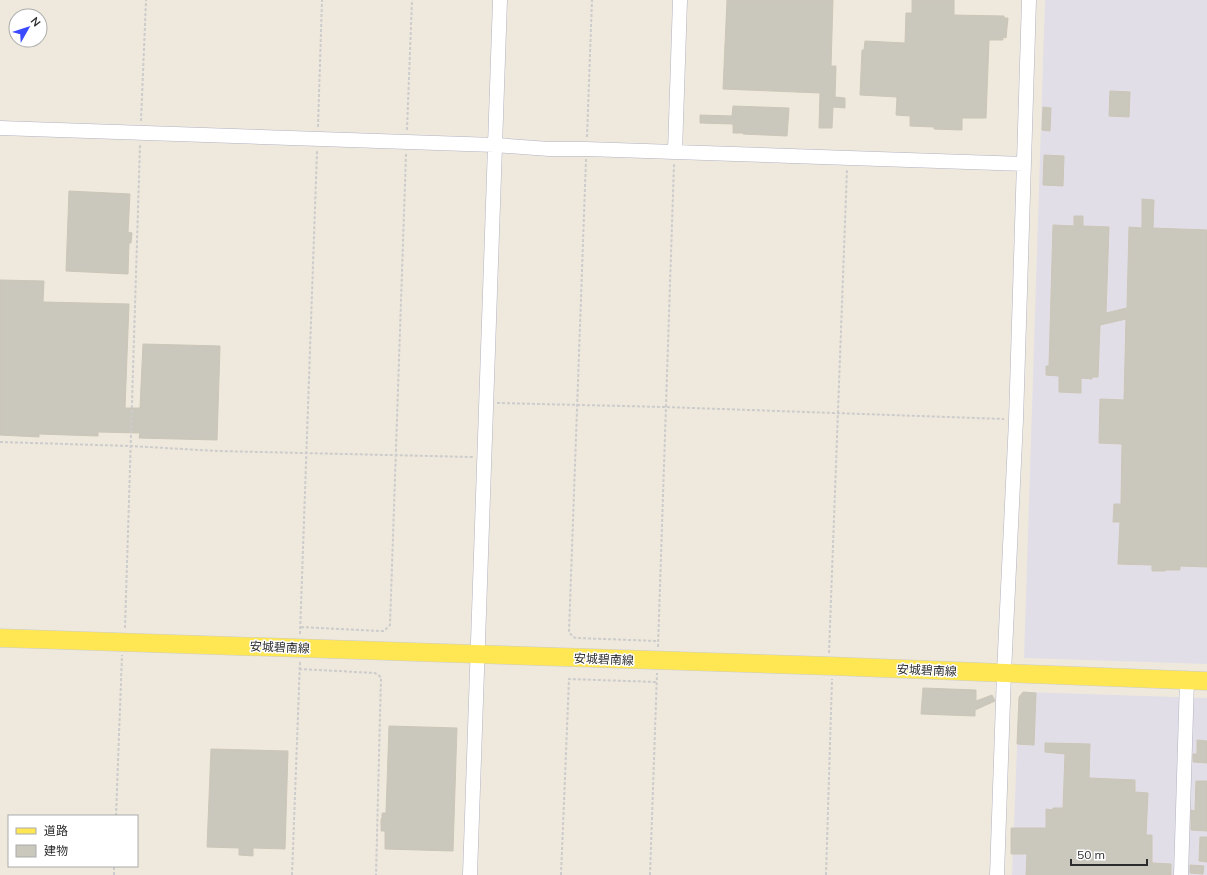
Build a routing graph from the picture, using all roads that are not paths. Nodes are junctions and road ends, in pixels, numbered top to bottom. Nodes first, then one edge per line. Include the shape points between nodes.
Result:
1 (500, 0) edge
2 (680, 0) edge
3 (1029, 0) edge
4 (0, 128) edge
5 (495, 145) junction
6 (674, 152) junction
7 (1024, 164) junction
8 (0, 638) edge
9 (477, 654) junction
10 (1004, 673) junction
11 (1186, 680) junction
12 (1207, 681) edge
13 (470, 875) edge
14 (997, 875) edge
15 (1181, 875) edge

1 - 5 street
2 - 6 street
3 - 7 street
4 - 5 street
5 - 6 street
5 - 9 street
6 - 7 street
7 - 10 street via 1016,420
8 - 9 main road, 安城碧南線
9 - 10 main road, 安城碧南線
9 - 13 street
10 - 11 main road, 安城碧南線
10 - 14 street
11 - 12 main road, 安城碧南線
11 - 15 street

